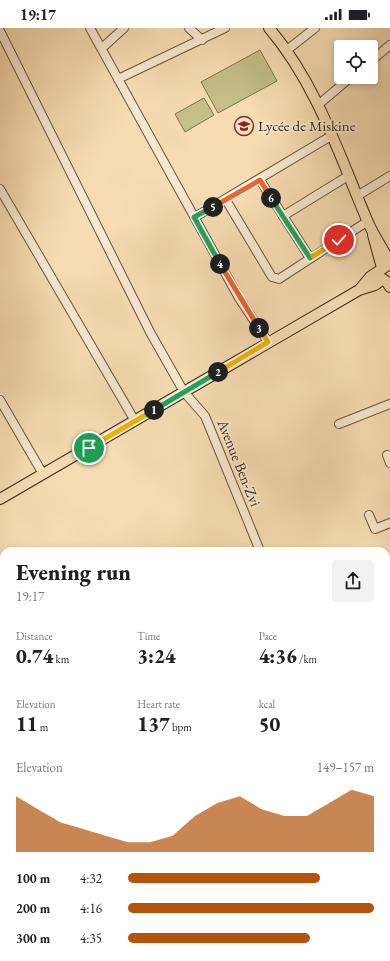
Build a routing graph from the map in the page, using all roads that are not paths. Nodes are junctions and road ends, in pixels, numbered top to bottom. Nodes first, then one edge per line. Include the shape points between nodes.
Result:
1 (90, 28) edge
2 (124, 28) edge
3 (189, 28) edge
4 (225, 28) edge
5 (269, 28) edge
6 (315, 28) edge
7 (0, 31) edge
8 (202, 40) junction
9 (390, 45) edge
10 (102, 48) junction
11 (287, 50) junction
12 (378, 55) edge
13 (118, 79) junction
14 (343, 84) edge
15 (318, 105) junction
16 (331, 136) junction
17 (348, 176) junction
18 (390, 176) edge
19 (260, 180) junction
20 (0, 189) edge
21 (357, 196) junction
22 (226, 200) junction
23 (283, 216) junction
24 (194, 217) junction
25 (370, 225) junction
26 (310, 258) junction
27 (387, 274) edge
28 (268, 342) junction
29 (184, 392) junction
30 (0, 400) edge
31 (390, 404) edge
32 (134, 421) junction
33 (339, 424) dead end
34 (387, 455) dead end
35 (390, 463) edge
36 (43, 474) junction
37 (0, 499) edge
38 (368, 515) dead end
39 (390, 523) edge
40 (258, 547) edge

1 - 10 street
2 - 10 street
3 - 8 street
4 - 8 street
5 - 11 main road
6 - 11 street
7 - 29 street, Avenue Ben-Zvi via 150,332
8 - 13 street
9 - 12 street
10 - 13 street
11 - 15 main road
13 - 24 street
14 - 15 street
15 - 16 main road
16 - 17 main road
16 - 19 street
17 - 21 main road
17 - 23 street
18 - 21 street
19 - 22 street
19 - 23 street
20 - 32 street
21 - 25 main road
22 - 24 street
22 - 26 street via 272,278 279,279
23 - 26 street
24 - 28 street via 239,298
25 - 26 street
25 - 27 main road via 376,249
27 - 28 main road via 370,277 360,289
28 - 29 main road
29 - 32 main road
29 - 40 street, Avenue Ben-Zvi via 205,416
30 - 36 street
31 - 33 street
32 - 36 main road
34 - 35 street
36 - 37 main road
38 - 39 street via 375,529

